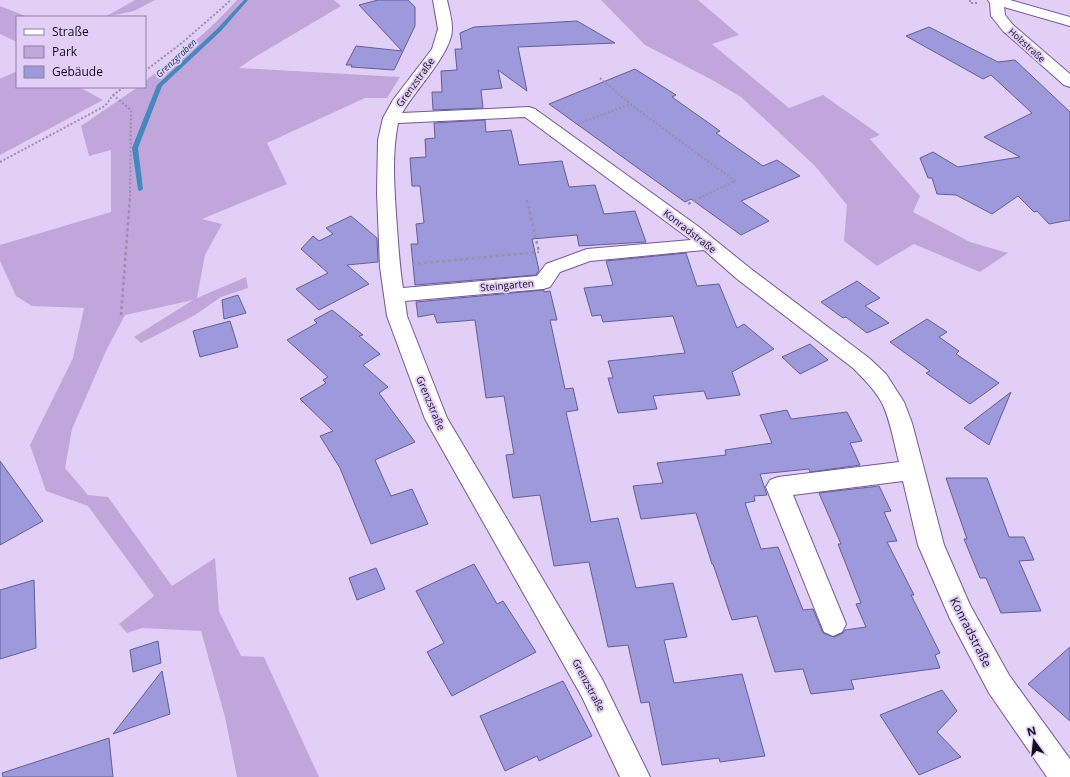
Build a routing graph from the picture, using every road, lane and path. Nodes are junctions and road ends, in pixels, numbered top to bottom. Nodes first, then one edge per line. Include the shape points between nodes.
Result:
1 (231, 0) edge
2 (440, 0) edge
3 (998, 1) edge
4 (1070, 22) edge
5 (146, 70) edge
6 (600, 78) dead end
7 (1070, 82) edge
8 (123, 88) edge
9 (113, 95) junction
10 (630, 104) junction
11 (391, 118) junction
12 (558, 132) junction
13 (0, 162) edge
14 (527, 200) dead end
15 (668, 213) junction
16 (708, 244) junction
17 (539, 252) junction
18 (390, 267) junction
19 (553, 268) junction
20 (394, 295) junction
21 (121, 315) dead end
22 (913, 470) junction
23 (833, 624) dead end
24 (635, 777) edge
25 (1065, 777) edge

1 - 5 path
2 - 11 street, Grenzstraße via 445,29 438,50 401,100
3 - 4 street
3 - 7 street, Holzstraße via 998,16 1008,28
6 - 10 path
8 - 9 path
9 - 13 path via 105,106
9 - 21 path via 130,110 130,196
10 - 12 path
10 - 15 path via 735,181
11 - 12 street, Konradstraße via 529,112
11 - 18 street, Grenzstraße via 386,140
12 - 15 street, Konradstraße
14 - 17 path
15 - 16 street, Konradstraße
16 - 19 street, Steingarten via 586,255
16 - 22 street, Konradstraße via 848,352 878,380 893,402
17 - 18 path
17 - 19 path via 541,259
18 - 20 street, Grenzstraße
19 - 20 street, Steingarten via 543,282
20 - 24 street, Grenzstraße via 397,316 436,419 592,688
22 - 23 street via 778,486
22 - 25 street, Konradstraße via 931,545 959,611 999,684

